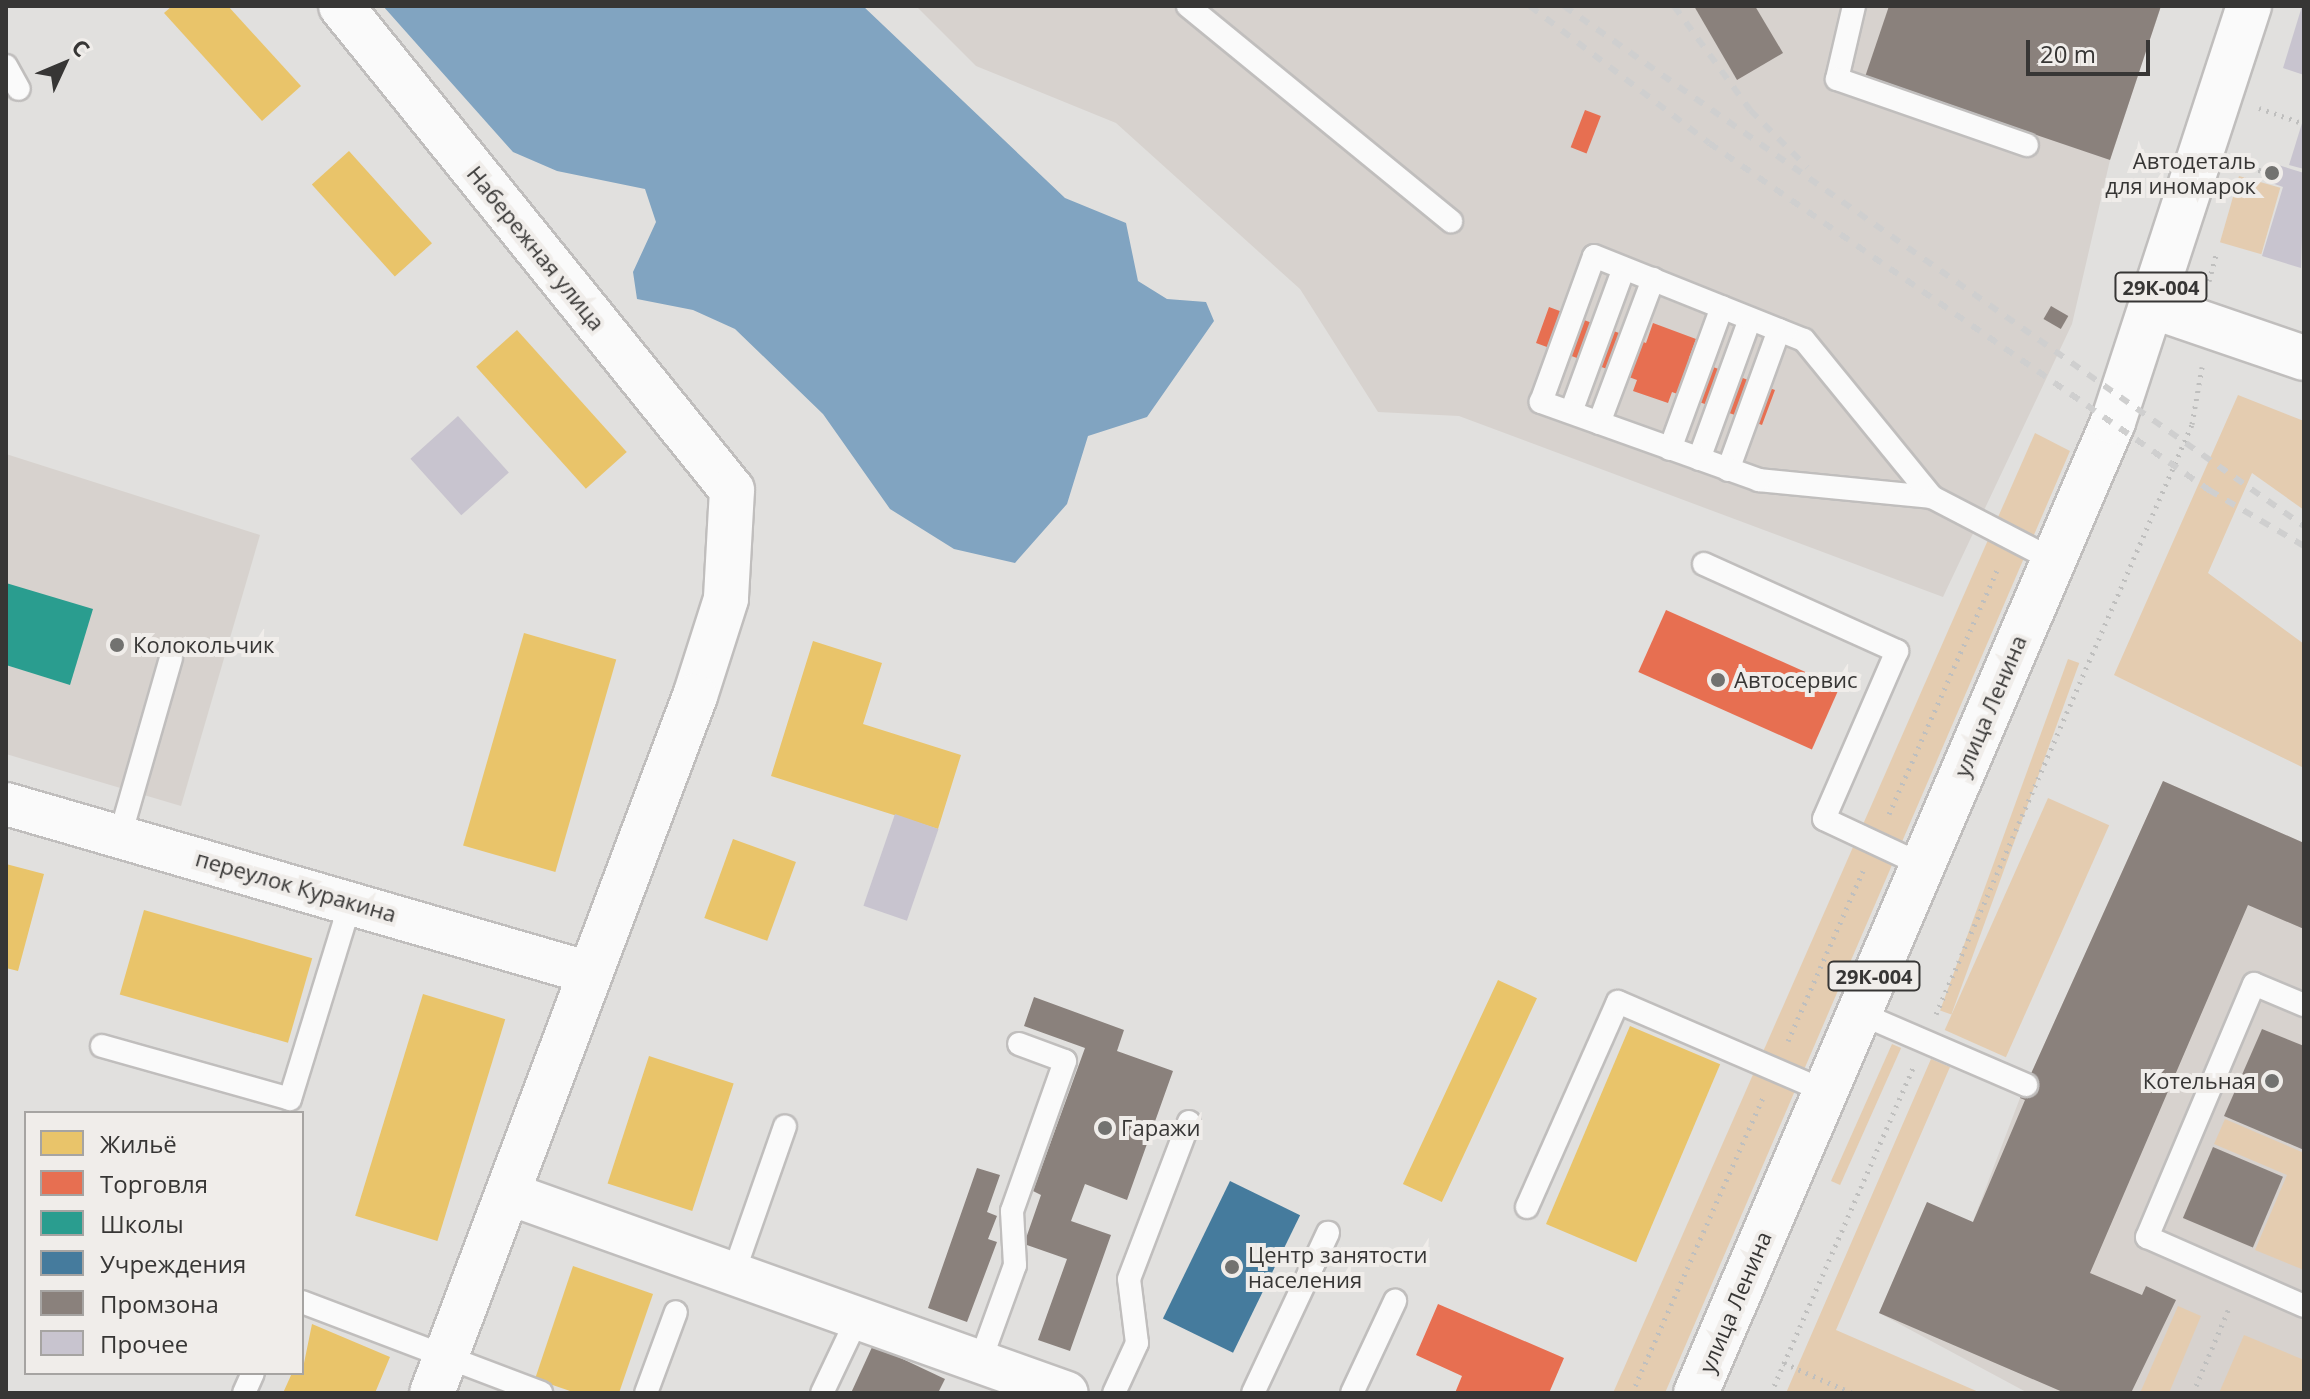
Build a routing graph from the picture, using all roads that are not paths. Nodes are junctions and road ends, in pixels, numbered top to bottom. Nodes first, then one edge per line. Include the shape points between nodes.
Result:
1 (341, 6) edge
2 (1188, 6) edge
3 (1854, 6) edge
4 (2249, 6) edge
5 (6, 66) edge
6 (19, 89) dead end
7 (2027, 145) dead end
8 (1451, 221) dead end
9 (1624, 268) junction
10 (1653, 279) junction
11 (1722, 307) junction
12 (2155, 307) junction
13 (1750, 319) junction
14 (1779, 330) junction
15 (2304, 358) edge
16 (1571, 412) junction
17 (1599, 423) junction
18 (1670, 449) junction
19 (1699, 459) junction
20 (1728, 470) junction
21 (1932, 497) junction
22 (2053, 560) junction
23 (1704, 564) dead end
24 (171, 658) dead end
25 (6, 804) edge
26 (120, 836) junction
27 (1922, 865) junction
28 (351, 901) junction
29 (586, 972) junction
30 (2304, 1005) edge
31 (1859, 1013) junction
32 (1019, 1044) dead end
33 (102, 1046) dead end
34 (2026, 1085) dead end
35 (1825, 1091) junction
36 (1189, 1122) dead end
37 (785, 1126) dead end
38 (510, 1194) junction
39 (1527, 1207) dead end
40 (1328, 1233) dead end
41 (735, 1269) junction
42 (1395, 1301) dead end
43 (304, 1303) edge
44 (2304, 1306) edge
45 (676, 1312) dead end
46 (859, 1315) junction
47 (994, 1373) edge
48 (439, 1376) edge
49 (541, 1393) edge
50 (646, 1393) edge
51 (822, 1393) edge
52 (1067, 1393) edge
53 (1114, 1393) edge
54 (1253, 1393) edge
55 (1352, 1393) edge
56 (1696, 1393) edge

1 - 29 street, Набережная улица via 732,490 726,599
2 - 8 lane
3 - 7 lane via 1837,79
4 - 12 street, улица Ленина / 29К-004
5 - 6 lane
9 - 10 lane
9 - 16 lane
9 - 16 lane via 1594,256 1541,402
10 - 11 lane
10 - 17 lane
11 - 13 lane
11 - 18 lane
12 - 15 street
12 - 22 street, улица Ленина / 29К-004
13 - 14 lane
13 - 19 lane
14 - 20 lane
14 - 21 lane via 1804,340
16 - 17 lane
17 - 18 lane
18 - 19 lane
19 - 20 lane
20 - 21 lane via 1759,480
21 - 22 lane
22 - 27 street, улица Ленина / 29К-004
23 - 27 lane via 1897,651 1824,819
24 - 26 lane
25 - 26 street, переулок Куракина
26 - 28 street, переулок Куракина
27 - 31 street, улица Ленина / 29К-004
28 - 29 street, переулок Куракина
28 - 33 lane via 290,1099
29 - 38 street
30 - 44 lane via 2254,984 2147,1237
31 - 34 lane
31 - 35 street, улица Ленина / 29К-004
32 - 47 lane via 1065,1061 1012,1211 1015,1265
35 - 39 lane via 1618,1002
35 - 56 street, улица Ленина / 29К-004
36 - 53 lane via 1129,1279 1137,1343
37 - 41 lane
38 - 41 street
38 - 48 street
40 - 54 lane
41 - 46 street
42 - 55 lane
43 - 48 lane
45 - 50 lane
46 - 47 street
46 - 51 lane
47 - 52 street
48 - 49 lane

